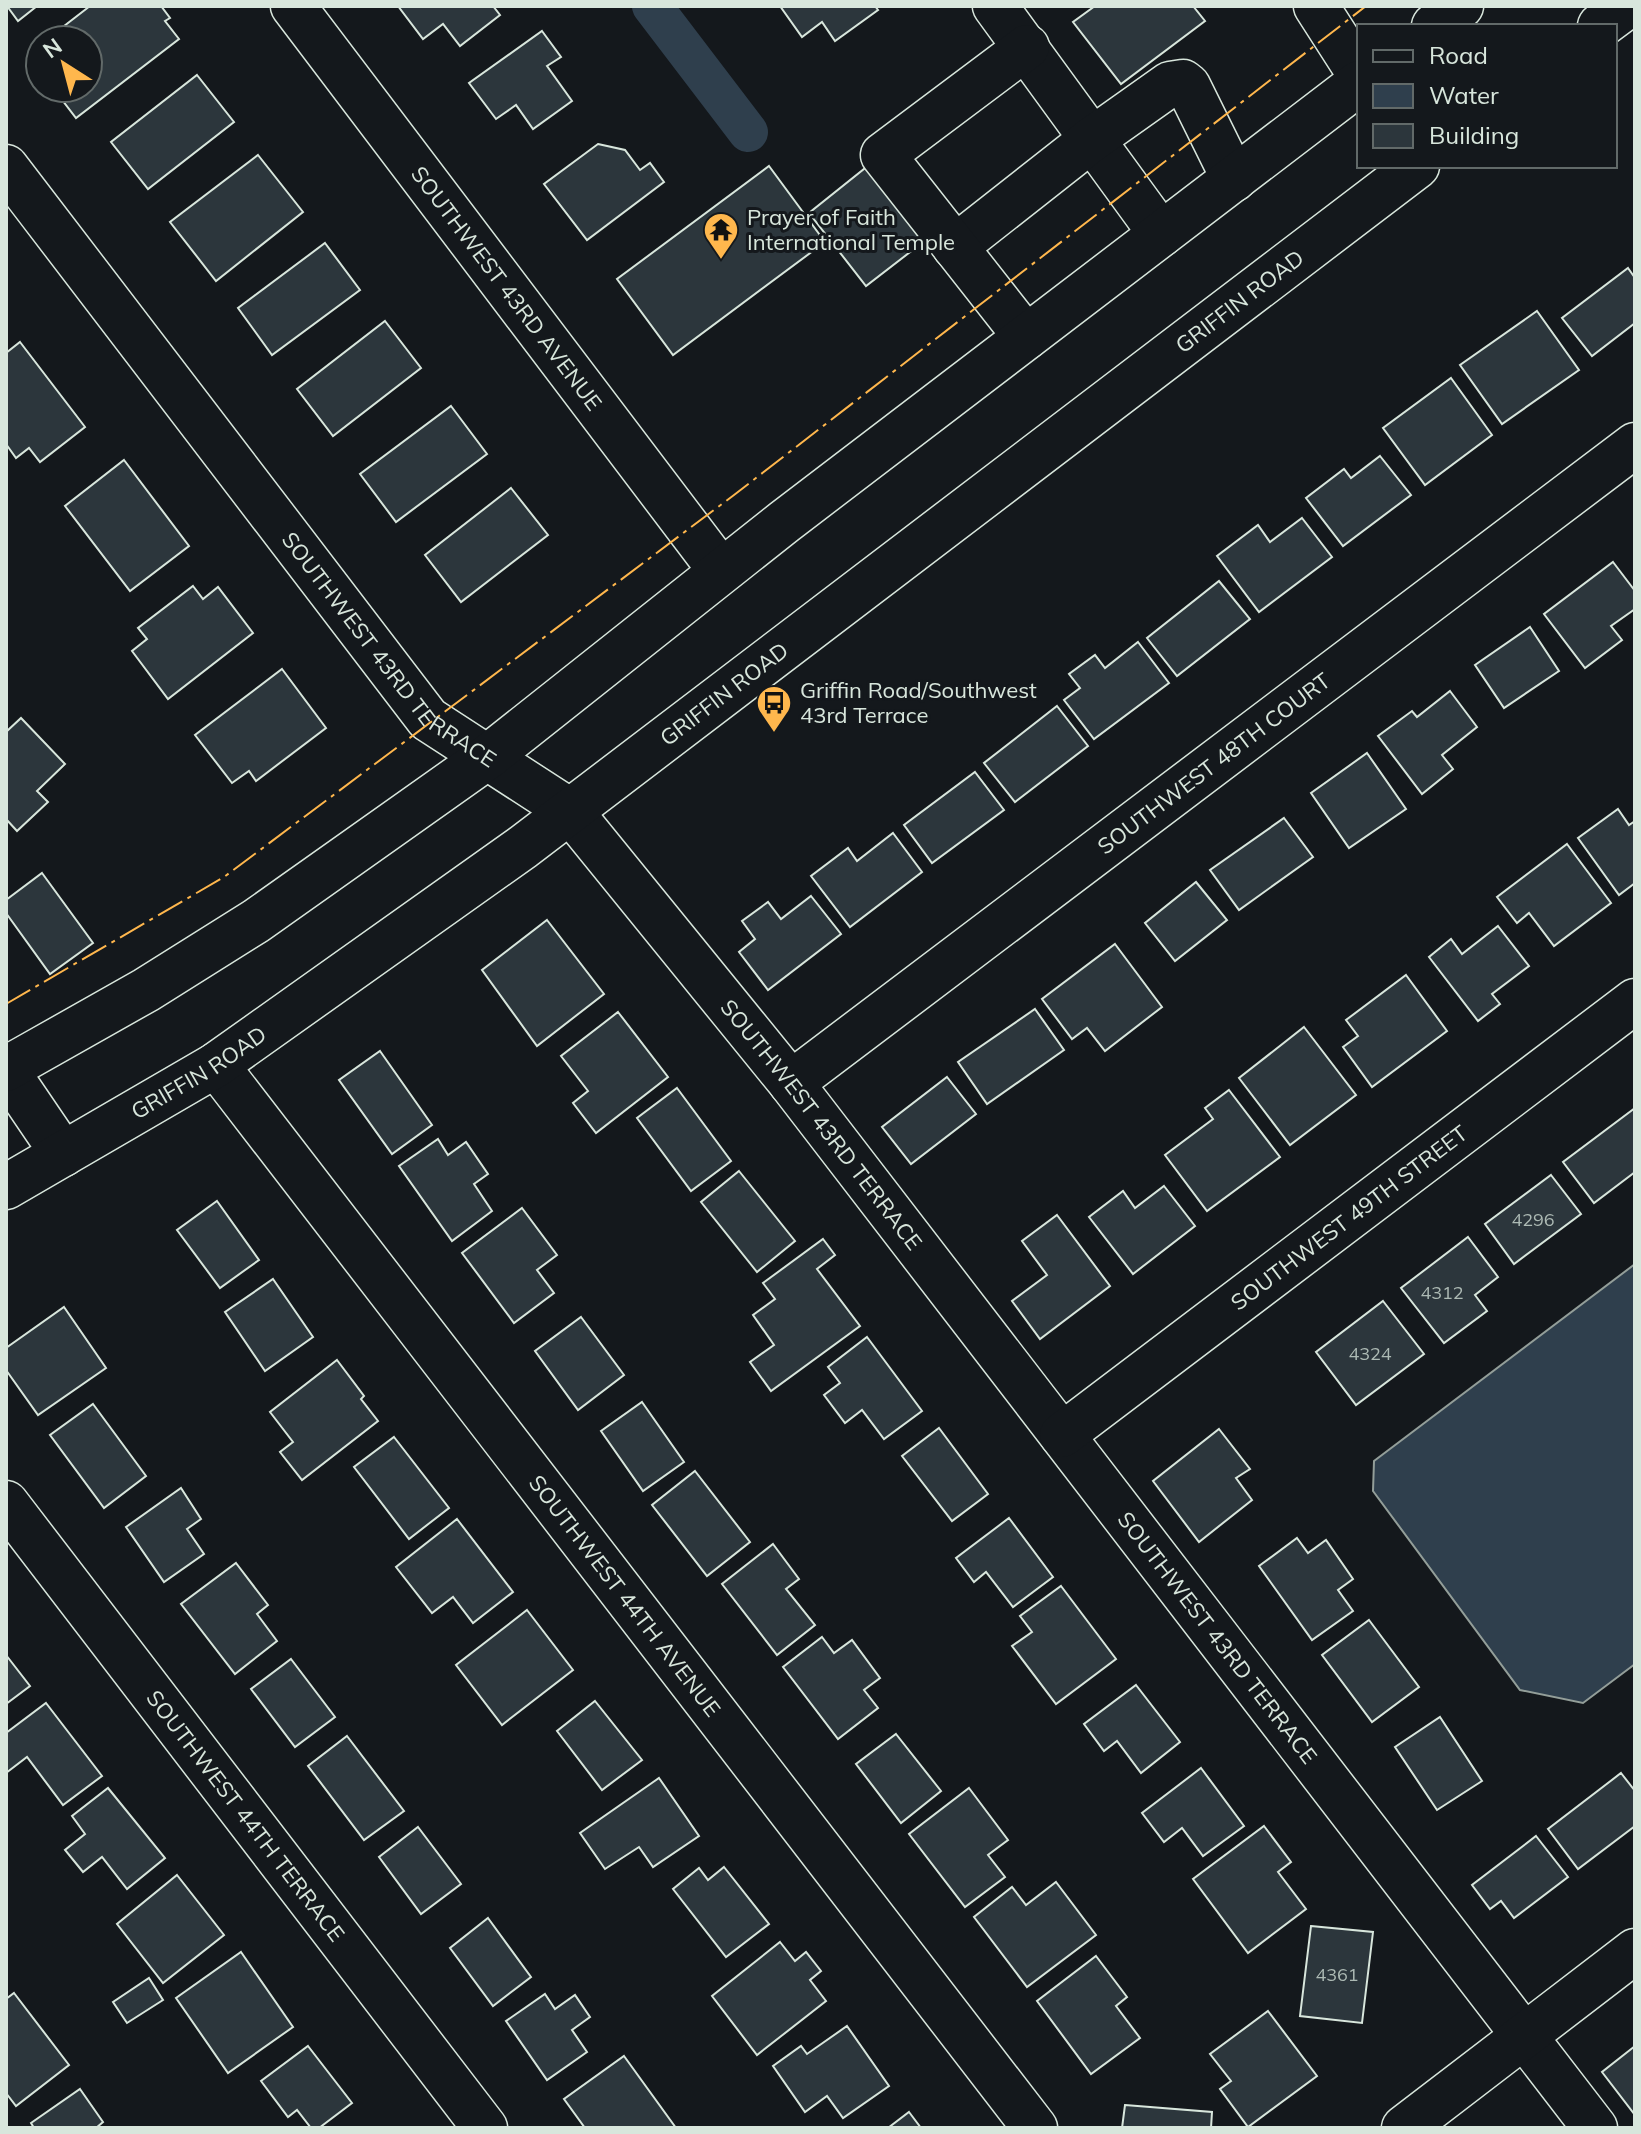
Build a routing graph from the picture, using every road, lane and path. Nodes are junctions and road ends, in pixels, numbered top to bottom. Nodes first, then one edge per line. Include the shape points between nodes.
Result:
1 (293, 6) edge
2 (995, 6) edge
3 (1316, 6) edge
4 (1461, 6) edge
5 (1627, 6) edge
6 (1437, 24) edge
7 (1603, 24) edge
8 (1027, 47) junction
9 (1357, 70) edge
10 (1357, 85) edge
11 (1091, 140) junction
12 (6, 167) edge
13 (1414, 168) edge
14 (1234, 179) junction
15 (1161, 234) junction
16 (955, 247) junction
17 (1026, 337) junction
18 (1635, 445) edge
19 (721, 571) junction
20 (489, 756) junction
21 (570, 811) junction
22 (1635, 1001) edge
23 (216, 1065) junction
24 (6, 1070) edge
25 (791, 1083) junction
26 (63, 1154) junction
27 (6, 1187) edge
28 (1062, 1435) junction
29 (6, 1503) edge
30 (1635, 1951) edge
31 (1525, 2036) junction
32 (485, 2128) edge
33 (1035, 2128) edge
34 (1404, 2128) edge
35 (1595, 2128) edge

1 - 19 street, SOUTHWEST 43RD AVENUE
2 - 8 street
3 - 9 street
4 - 6 street
5 - 7 street
8 - 11 street
8 - 16 street via 883,155
10 - 14 street
11 - 14 street via 1170,84 1183,82
11 - 15 street
11 - 16 street
12 - 20 street, SOUTHWEST 43RD TERRACE via 428,719
13 - 21 street, GRIFFIN ROAD
14 - 15 street
15 - 17 street
16 - 17 street
17 - 19 street
18 - 25 street, SOUTHWEST 48TH COURT
19 - 20 street
20 - 21 street, SOUTHWEST 43RD TERRACE
20 - 24 street via 256,921
21 - 23 street, GRIFFIN ROAD
21 - 25 street, SOUTHWEST 43RD TERRACE
22 - 28 street, SOUTHWEST 49TH STREET
23 - 26 street, GRIFFIN ROAD
23 - 33 street, SOUTHWEST 44TH AVENUE
24 - 26 street
25 - 28 street, SOUTHWEST 43RD TERRACE
26 - 27 street, GRIFFIN ROAD
28 - 31 street, SOUTHWEST 43RD TERRACE
29 - 32 street, SOUTHWEST 44TH TERRACE
30 - 31 street
31 - 34 street
31 - 35 street, SOUTHWEST 43RD TERRACE

